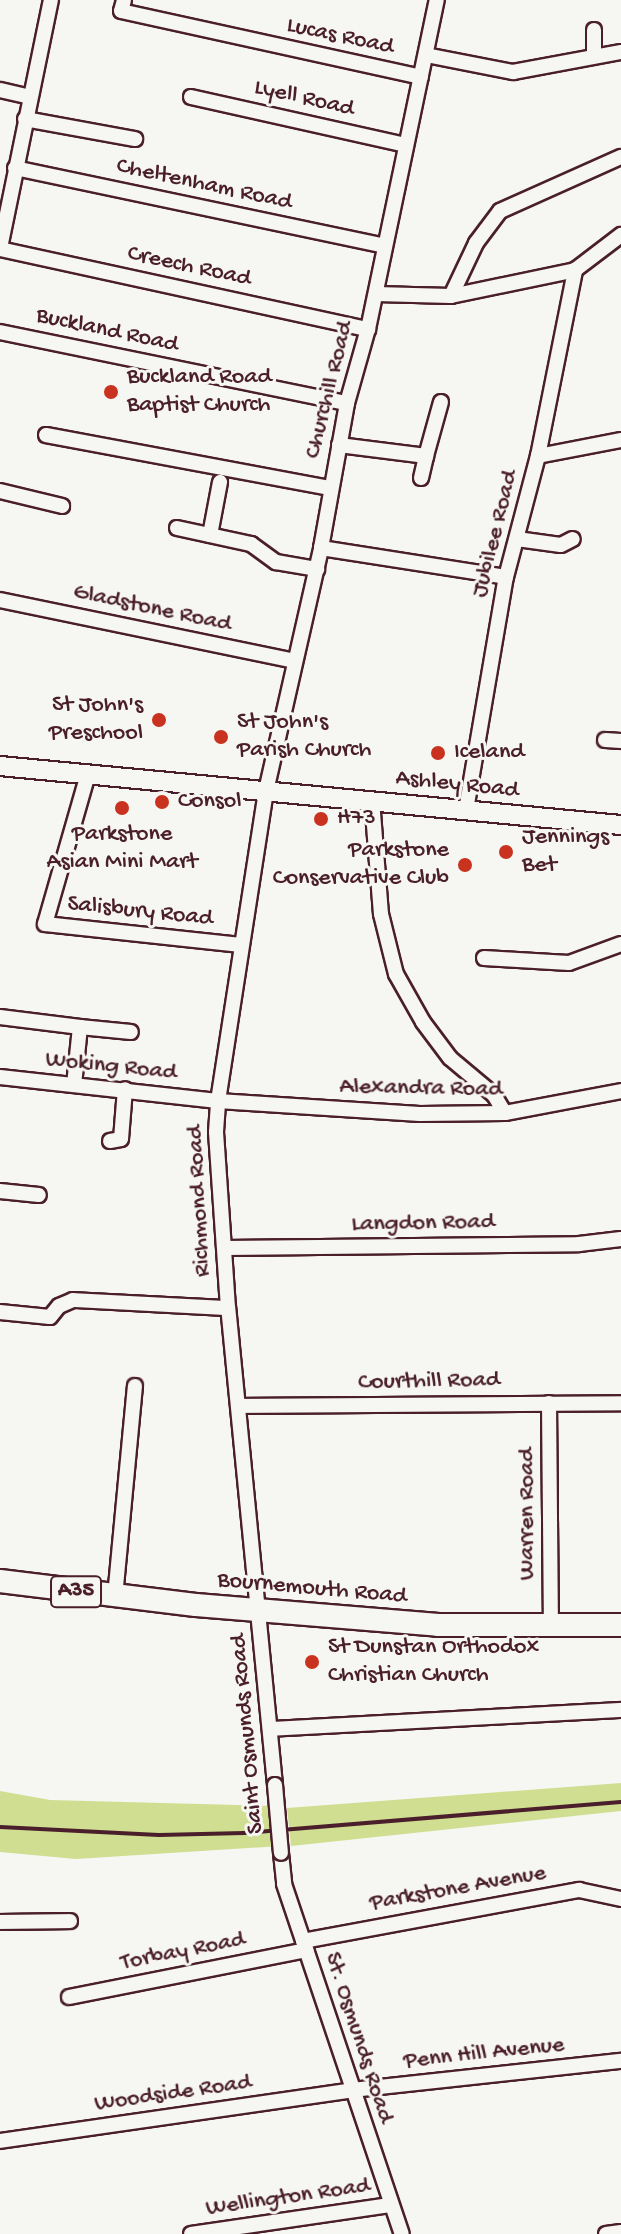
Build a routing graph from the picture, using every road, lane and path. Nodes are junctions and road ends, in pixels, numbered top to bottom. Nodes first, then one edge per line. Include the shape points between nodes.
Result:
1 (51, 0) edge
2 (124, 0) edge
3 (437, 0) edge
4 (594, 30) dead end
5 (621, 52) edge
6 (426, 55) junction
7 (594, 56) junction
8 (421, 77) junction
9 (0, 90) edge
10 (30, 97) junction
11 (191, 97) dead end
12 (25, 119) junction
13 (135, 139) dead end
14 (406, 145) junction
15 (621, 157) edge
16 (15, 168) junction
17 (621, 235) edge
18 (385, 246) junction
19 (0, 248) edge
20 (575, 270) junction
21 (376, 294) junction
22 (451, 296) junction
23 (368, 329) junction
24 (0, 332) edge
25 (441, 402) dead end
26 (347, 403) junction
27 (46, 435) dead end
28 (621, 440) edge
29 (339, 445) junction
30 (426, 456) junction
31 (538, 456) junction
32 (421, 478) dead end
33 (220, 482) dead end
34 (329, 488) junction
35 (0, 491) edge
36 (57, 501) dead end
37 (177, 528) dead end
38 (210, 535) junction
39 (517, 539) junction
40 (573, 539) dead end
41 (321, 548) junction
42 (317, 569) junction
43 (506, 577) junction
44 (0, 600) edge
45 (295, 661) junction
46 (605, 740) dead end
47 (621, 741) edge
48 (0, 766) edge
49 (88, 774) junction
50 (266, 791) junction
51 (372, 800) junction
52 (466, 810) junction
53 (621, 825) edge
54 (621, 944) edge
55 (241, 945) junction
56 (484, 958) dead end
57 (0, 1017) edge
58 (80, 1027) junction
59 (131, 1032) dead end
60 (0, 1077) edge
61 (74, 1085) junction
62 (125, 1089) junction
63 (621, 1091) edge
64 (218, 1101) junction
65 (505, 1113) junction
66 (110, 1141) dead end
67 (0, 1191) edge
68 (39, 1195) dead end
69 (621, 1239) edge
70 (225, 1248) junction
71 (228, 1308) junction
72 (0, 1312) edge
73 (135, 1386) dead end
74 (549, 1403) junction
75 (621, 1403) edge
76 (238, 1406) junction
77 (0, 1581) edge
78 (115, 1597) junction
79 (259, 1611) junction
80 (621, 1625) edge
81 (551, 1626) junction
82 (621, 1710) edge
83 (270, 1729) junction
84 (281, 1853) joint
85 (621, 1899) edge
86 (70, 1921) dead end
87 (0, 1922) edge
88 (304, 1945) junction
89 (69, 1997) dead end
90 (621, 2061) edge
91 (352, 2090) junction
92 (0, 2141) edge
93 (390, 2205) junction
94 (621, 2232) edge
95 (191, 2234) edge
96 (402, 2234) edge
97 (606, 2234) edge

1 - 10 street
2 - 8 street, Lucas Road via 121,11
3 - 6 street, Churchill Road
4 - 7 street
5 - 7 street
6 - 7 street via 513,72
6 - 8 street, Churchill Road
8 - 14 street, Churchill Road
9 - 10 street
10 - 12 street
11 - 14 street, Lyell Road
12 - 13 street
12 - 16 street
14 - 18 street, Churchill Road
15 - 22 street via 500,211 476,243
16 - 18 street, Cheltenham Road
16 - 19 street
17 - 20 street
18 - 21 street, Churchill Road
19 - 23 street, Creech Road
20 - 22 street
20 - 31 street, Jubilee Road
21 - 22 street
21 - 23 street, Churchill Road
23 - 26 street, Churchill Road
24 - 26 street, Buckland Road
25 - 30 street
26 - 29 street, Churchill Road
27 - 34 street
28 - 31 street
29 - 30 street
29 - 34 street, Churchill Road
30 - 32 street
31 - 39 street, Jubilee Road
33 - 38 street
34 - 41 street, Churchill Road
35 - 36 street
37 - 38 street
38 - 42 street via 251,544 276,562
39 - 40 street via 561,545
39 - 43 street, Jubilee Road
41 - 42 street, Churchill Road
41 - 43 street
42 - 45 street, Churchill Road
43 - 52 street, Jubilee Road
44 - 45 street, Gladstone Road
45 - 50 street, Churchill Road
46 - 47 street
48 - 49 main road, Ashley Road
49 - 50 main road, Ashley Road
49 - 55 street, Salisbury Road via 45,924
50 - 51 main road, Ashley Road
50 - 55 street, Richmond Road
51 - 52 main road, Ashley Road
51 - 65 street via 381,914 396,974 450,1058 494,1095
52 - 53 main road, Ashley Road
54 - 56 street via 569,963
55 - 64 street, Richmond Road
57 - 58 street
58 - 59 street
58 - 61 street
60 - 61 street, Woking Road
61 - 62 street, Woking Road
62 - 64 street, Woking Road
62 - 66 street via 121,1139
63 - 65 street, Alexandra Road
64 - 65 street, Alexandra Road via 352,1112
64 - 70 street, Richmond Road
67 - 68 street
69 - 70 street, Langdon Road via 579,1244
70 - 71 street, Richmond Road
71 - 72 street via 73,1300 50,1317
71 - 76 street, Richmond Road
73 - 78 street
74 - 75 street, Courthill Road
74 - 76 street, Courthill Road
74 - 81 street, Warren Road
76 - 79 street, Richmond Road
77 - 78 highway, Bournemouth Road / A35
78 - 79 highway, Bournemouth Road / A35
79 - 81 highway, Bournemouth Road / A35 via 438,1625
79 - 83 street, Saint Osmunds Road
80 - 81 highway, Bournemouth Road / A35
82 - 83 street
83 - 84 street, Saint Osmunds Road, bridge
84 - 88 street, St. Osmunds Road via 284,1884
85 - 88 street, Parkstone Avenue via 579,1890 440,1913
86 - 87 street
88 - 89 street, Torbay Road
88 - 91 street, St. Osmunds Road
90 - 91 street, Penn Hill Avenue
91 - 92 street, Woodside Road
91 - 93 street, St. Osmunds Road
93 - 95 street, Wellington Road
93 - 96 street, St. Osmunds Road
94 - 97 street

